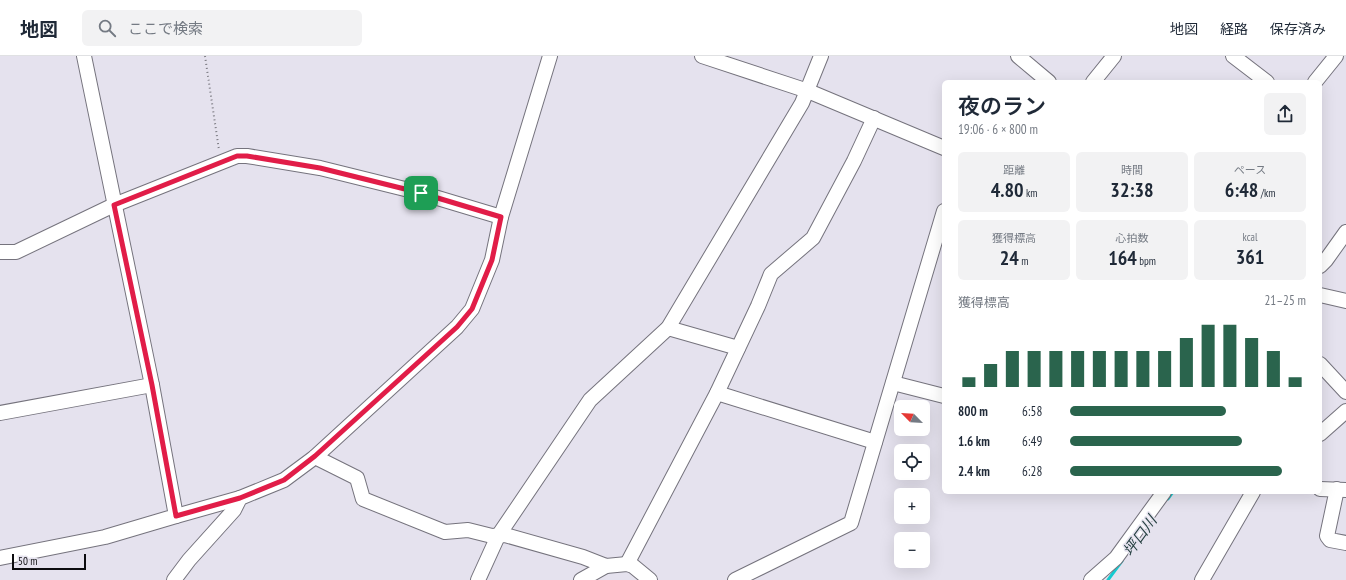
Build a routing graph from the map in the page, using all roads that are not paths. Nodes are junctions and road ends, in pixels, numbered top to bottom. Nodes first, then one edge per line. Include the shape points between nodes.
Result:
1 (84, 56) edge
2 (550, 56) edge
3 (702, 56) edge
4 (821, 56) edge
5 (1018, 56) edge
6 (1114, 56) edge
7 (1233, 56) edge
8 (1336, 56) edge
9 (1047, 80) edge
10 (1095, 80) edge
11 (1265, 80) edge
12 (1317, 80) edge
13 (808, 91) junction
14 (874, 118) junction
15 (942, 147) edge
16 (114, 205) junction
17 (501, 217) junction
18 (942, 218) edge
19 (1346, 232) edge
20 (0, 252) edge
21 (1322, 264) edge
22 (1322, 295) edge
23 (1346, 301) edge
24 (668, 328) junction
25 (738, 348) junction
26 (1322, 366) edge
27 (893, 383) junction
28 (152, 385) junction
29 (1346, 392) edge
30 (717, 393) junction
31 (942, 395) edge
32 (1346, 411) edge
33 (0, 413) edge
34 (1322, 432) edge
35 (875, 442) junction
36 (315, 456) junction
37 (1322, 489) edge
38 (1341, 490) edge
39 (1163, 494) edge
40 (1252, 494) edge
41 (240, 498) junction
42 (176, 516) junction
43 (498, 536) junction
44 (1346, 543) edge
45 (0, 558) edge
46 (627, 564) junction
47 (606, 566) junction
48 (174, 580) edge
49 (478, 580) edge
50 (581, 580) edge
51 (650, 580) edge
52 (735, 580) edge
53 (1091, 580) edge
54 (1202, 580) edge

1 - 16 street
2 - 17 street
3 - 13 street
4 - 13 street
5 - 9 street
6 - 10 street
7 - 11 street
8 - 12 street
13 - 14 street
13 - 24 street
14 - 15 street
14 - 25 street via 813,238 771,274
16 - 17 street via 221,161 247,156 320,168 421,193
16 - 20 street via 16,252
16 - 28 street
17 - 36 street via 492,260 472,309 457,327
18 - 27 street
19 - 21 street
22 - 23 street
24 - 25 street
24 - 43 street via 590,400
25 - 30 street
26 - 29 street
27 - 31 street
27 - 35 street
28 - 33 street
28 - 42 street
30 - 35 street
30 - 46 street
32 - 34 street
35 - 52 street via 851,523
36 - 41 street via 284,480
36 - 43 street via 357,478 363,499 445,532 468,530
37 - 38 street
38 - 44 street via 1327,536 1330,540
39 - 53 street via 1116,558
40 - 54 street
41 - 42 street
41 - 48 street via 234,510
42 - 45 street via 105,537
43 - 47 street via 505,535
43 - 49 street
46 - 47 street
46 - 51 street
47 - 50 street

